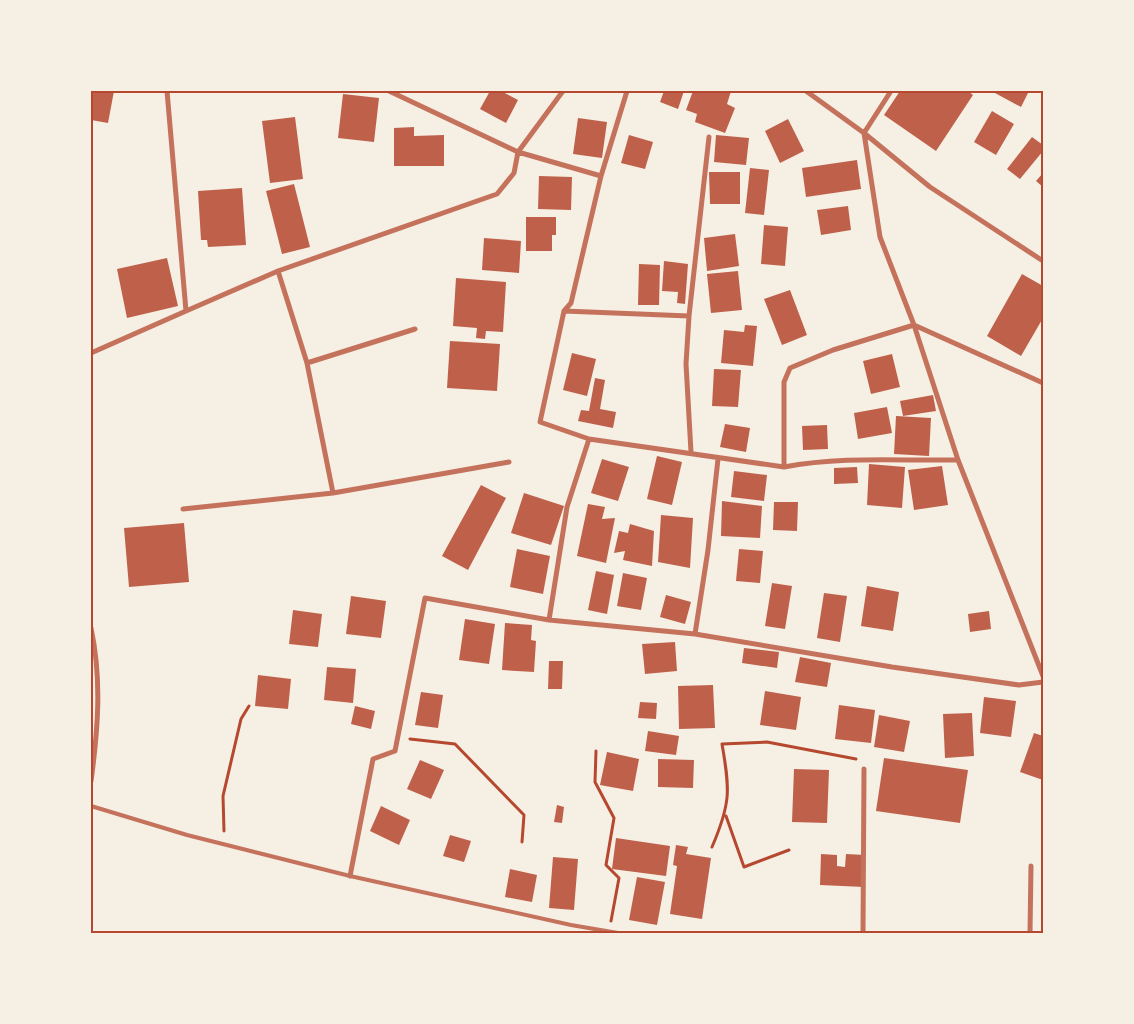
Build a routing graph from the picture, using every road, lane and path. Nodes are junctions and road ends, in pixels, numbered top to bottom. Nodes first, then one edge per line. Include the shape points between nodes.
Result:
1 (167, 91) edge
2 (390, 91) edge
3 (563, 91) edge
4 (627, 91) edge
5 (806, 91) edge
6 (891, 91) edge
7 (864, 133) junction
8 (709, 137) dead end
9 (518, 152) junction
10 (601, 176) junction
11 (1043, 261) edge
12 (278, 271) junction
13 (186, 311) junction
14 (564, 311) junction
15 (689, 316) junction
16 (914, 325) junction
17 (415, 329) dead end
18 (91, 353) edge
19 (307, 362) junction
20 (1043, 383) edge
21 (589, 439) junction
22 (691, 452) junction
23 (718, 458) junction
24 (958, 460) junction
25 (509, 462) dead end
26 (784, 467) junction
27 (333, 493) junction
28 (183, 509) dead end
29 (549, 620) junction
30 (91, 628) edge
31 (92, 634) edge
32 (695, 634) junction
33 (1043, 676) edge
34 (1043, 682) edge
35 (249, 706) dead end
36 (398, 737) junction
37 (596, 751) dead end
38 (864, 769) joint
39 (91, 781) edge
40 (91, 806) edge
41 (725, 815) junction
42 (522, 842) dead end
43 (224, 844) junction
44 (712, 847) dead end
45 (789, 850) dead end
46 (1032, 866) dead end
47 (350, 876) junction
48 (609, 931) junction
49 (618, 933) edge
50 (863, 933) edge
51 (1030, 933) edge

1 - 13 street
2 - 9 street
3 - 9 street
4 - 10 street
5 - 7 street
6 - 7 street
7 - 11 street via 930,187
7 - 16 street via 880,237
8 - 15 street
9 - 10 street
9 - 12 street via 514,173 497,194
10 - 14 street via 571,303
12 - 13 street
12 - 19 street
13 - 18 street
14 - 15 street
14 - 21 street via 540,422
15 - 22 street via 686,364
16 - 20 street
16 - 24 street
16 - 26 street via 834,350 790,368 784,382
17 - 19 street
19 - 27 street
21 - 22 street
21 - 29 street via 567,507
22 - 23 street
23 - 26 street
23 - 32 street
24 - 26 street via 887,458 815,461
24 - 33 street
25 - 27 street
27 - 28 street
29 - 32 street
29 - 36 street via 425,598
30 - 31 street
31 - 39 street via 98,659 98,732
32 - 34 street via 1019,685
35 - 43 path via 242,719 223,796
36 - 42 path via 455,744 524,815
36 - 47 street via 395,751 373,759
37 - 48 path via 595,782 614,818 606,864 619,878
38 - 41 path via 854,757 767,742 722,744 729,783
38 - 50 street
40 - 43 lane
41 - 44 path
41 - 45 path via 744,867
43 - 47 lane
46 - 51 street
47 - 48 lane
48 - 49 lane

